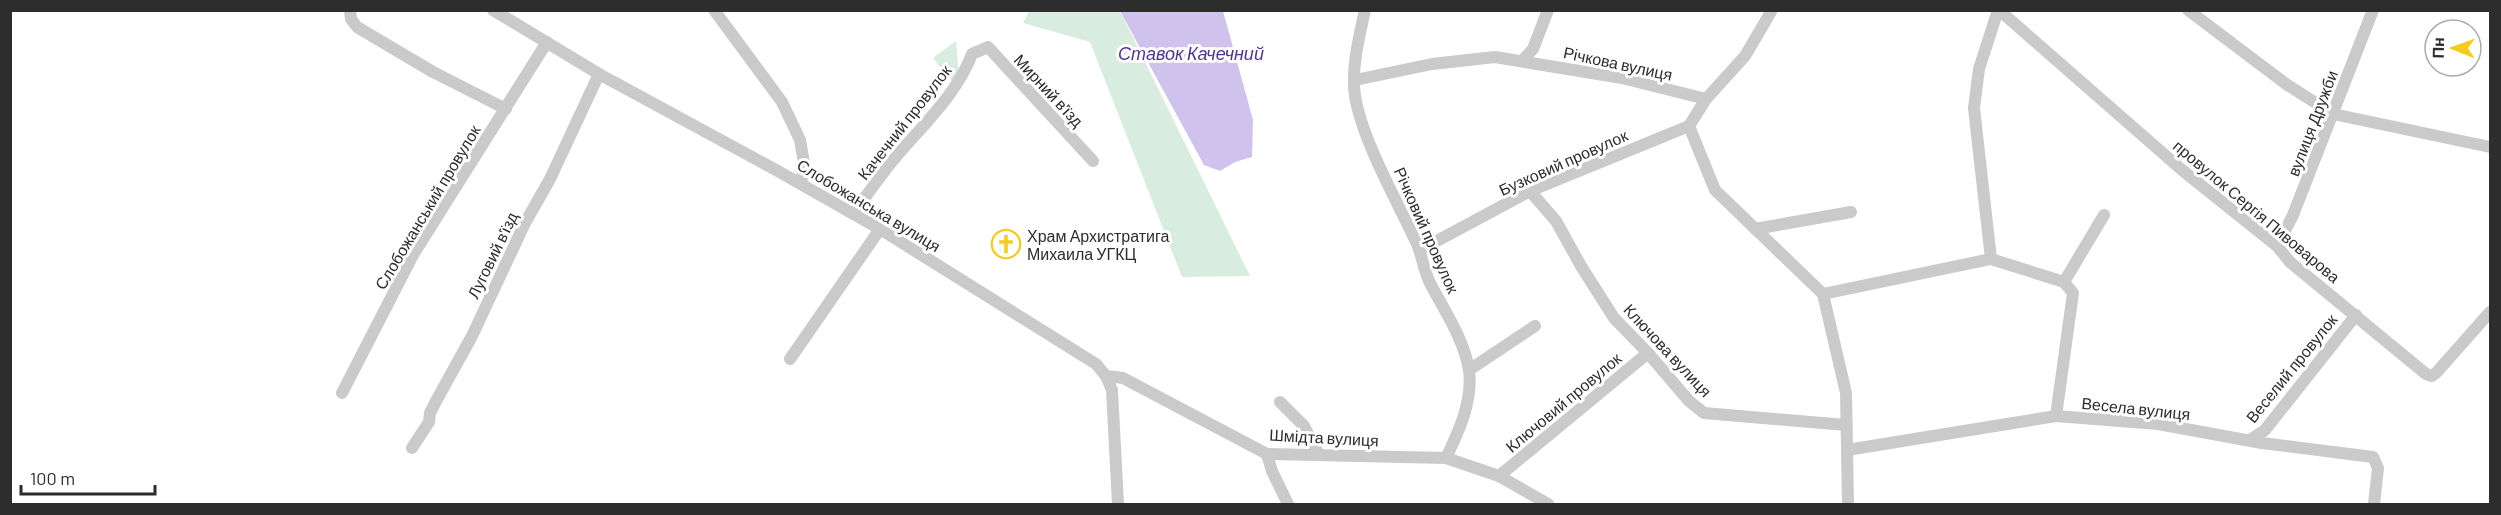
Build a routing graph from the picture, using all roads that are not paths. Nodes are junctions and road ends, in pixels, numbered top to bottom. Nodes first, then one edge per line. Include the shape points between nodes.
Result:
1 (350, 10) edge
2 (493, 10) edge
3 (1365, 10) edge
4 (1548, 10) edge
5 (1772, 10) edge
6 (1999, 10) edge
7 (2188, 10) edge
8 (2373, 10) edge
9 (720, 13) edge
10 (547, 42) junction
11 (980, 51) joint
12 (1522, 61) junction
13 (599, 74) junction
14 (1354, 80) junction
15 (1706, 99) junction
16 (506, 108) junction
17 (2333, 114) junction
18 (1689, 126) junction
19 (2490, 147) edge
20 (1093, 161) dead end
21 (801, 184) junction
22 (1530, 191) junction
23 (1851, 213) dead end
24 (853, 214) junction
25 (2103, 215) dead end
26 (880, 229) junction
27 (1755, 229) junction
28 (2277, 246) junction
29 (1420, 250) junction
30 (1991, 259) junction
31 (2064, 282) junction
32 (1823, 294) junction
33 (2490, 312) edge
34 (2356, 315) junction
35 (1535, 326) dead end
36 (1648, 353) junction
37 (790, 359) dead end
38 (1469, 370) junction
39 (1106, 376) junction
40 (342, 393) dead end
41 (1280, 402) dead end
42 (2056, 416) junction
43 (1846, 425) junction
44 (2250, 440) junction
45 (412, 448) dead end
46 (1846, 450) junction
47 (1267, 454) junction
48 (1318, 455) junction
49 (1446, 458) junction
50 (1499, 476) junction
51 (1118, 504) edge
52 (1288, 504) edge
53 (1548, 504) edge
54 (1848, 504) edge
55 (2374, 504) edge

1 - 16 street via 357,27 433,72
2 - 10 street, Слобожанська вулиця
3 - 14 street, Річковий провулок
4 - 12 street via 1533,49
5 - 15 street via 1745,56
6 - 28 street, провулок Сергія Пивоварова via 2182,170
6 - 30 street via 1979,69 1974,108
7 - 17 street via 2286,84
8 - 17 street, вулиця Дружби
9 - 21 street via 782,102 800,140 804,163
10 - 13 street, Слобожанська вулиця
10 - 16 street, Слобожанський провулок
11 - 20 street, Мирний в'їзд via 988,47
11 - 24 street, Качечний провулок via 972,54 953,89
12 - 14 street, Річкова вулиця via 1479,58
12 - 15 street, Річкова вулиця via 1622,78
13 - 21 street, Слобожанська вулиця
13 - 45 street, Луговий в'їзд via 472,336 430,413 429,422
14 - 29 street, Річковий провулок via 1355,97 1371,144
15 - 18 street
16 - 40 street, Слобожанський провулок via 413,255
17 - 19 street
17 - 28 street, вулиця Дружби via 2294,215
18 - 22 street, Бузковий провулок
18 - 27 street via 1715,190
21 - 24 street, Слобожанська вулиця
22 - 29 street, Бузковий провулок
22 - 36 street, Ключова вулиця via 1556,221 1614,318
23 - 27 street
24 - 26 street, Слобожанська вулиця
25 - 31 street
26 - 37 street
26 - 39 street, Слобожанська вулиця via 1092,361
27 - 32 street
28 - 34 street, провулок Сергія Пивоварова via 2290,262
29 - 38 street, Річковий провулок via 1428,279 1461,344
30 - 31 street
30 - 32 street
31 - 42 street via 2073,293
32 - 43 street via 1846,393
33 - 34 street, провулок Сергія Пивоварова via 2432,376
34 - 44 street, Веселий провулок via 2265,430
35 - 38 street
36 - 43 street, Ключова вулиця via 1704,413
36 - 50 street, Ключовий провулок
38 - 49 street, Річковий провулок via 1461,427
39 - 47 street, Шмідта вулиця via 1123,378
39 - 51 street via 1114,404
41 - 48 street via 1304,426
42 - 44 street, Весела вулиця via 2158,424
42 - 46 street, Весела вулиця
43 - 46 street
44 - 55 street, Весела вулиця via 2373,456 2378,468
46 - 54 street
47 - 48 street, Шмідта вулиця
47 - 52 street
48 - 49 street, Шмідта вулиця
49 - 50 street, Шмідта вулиця
50 - 53 street, Шмідта вулиця

